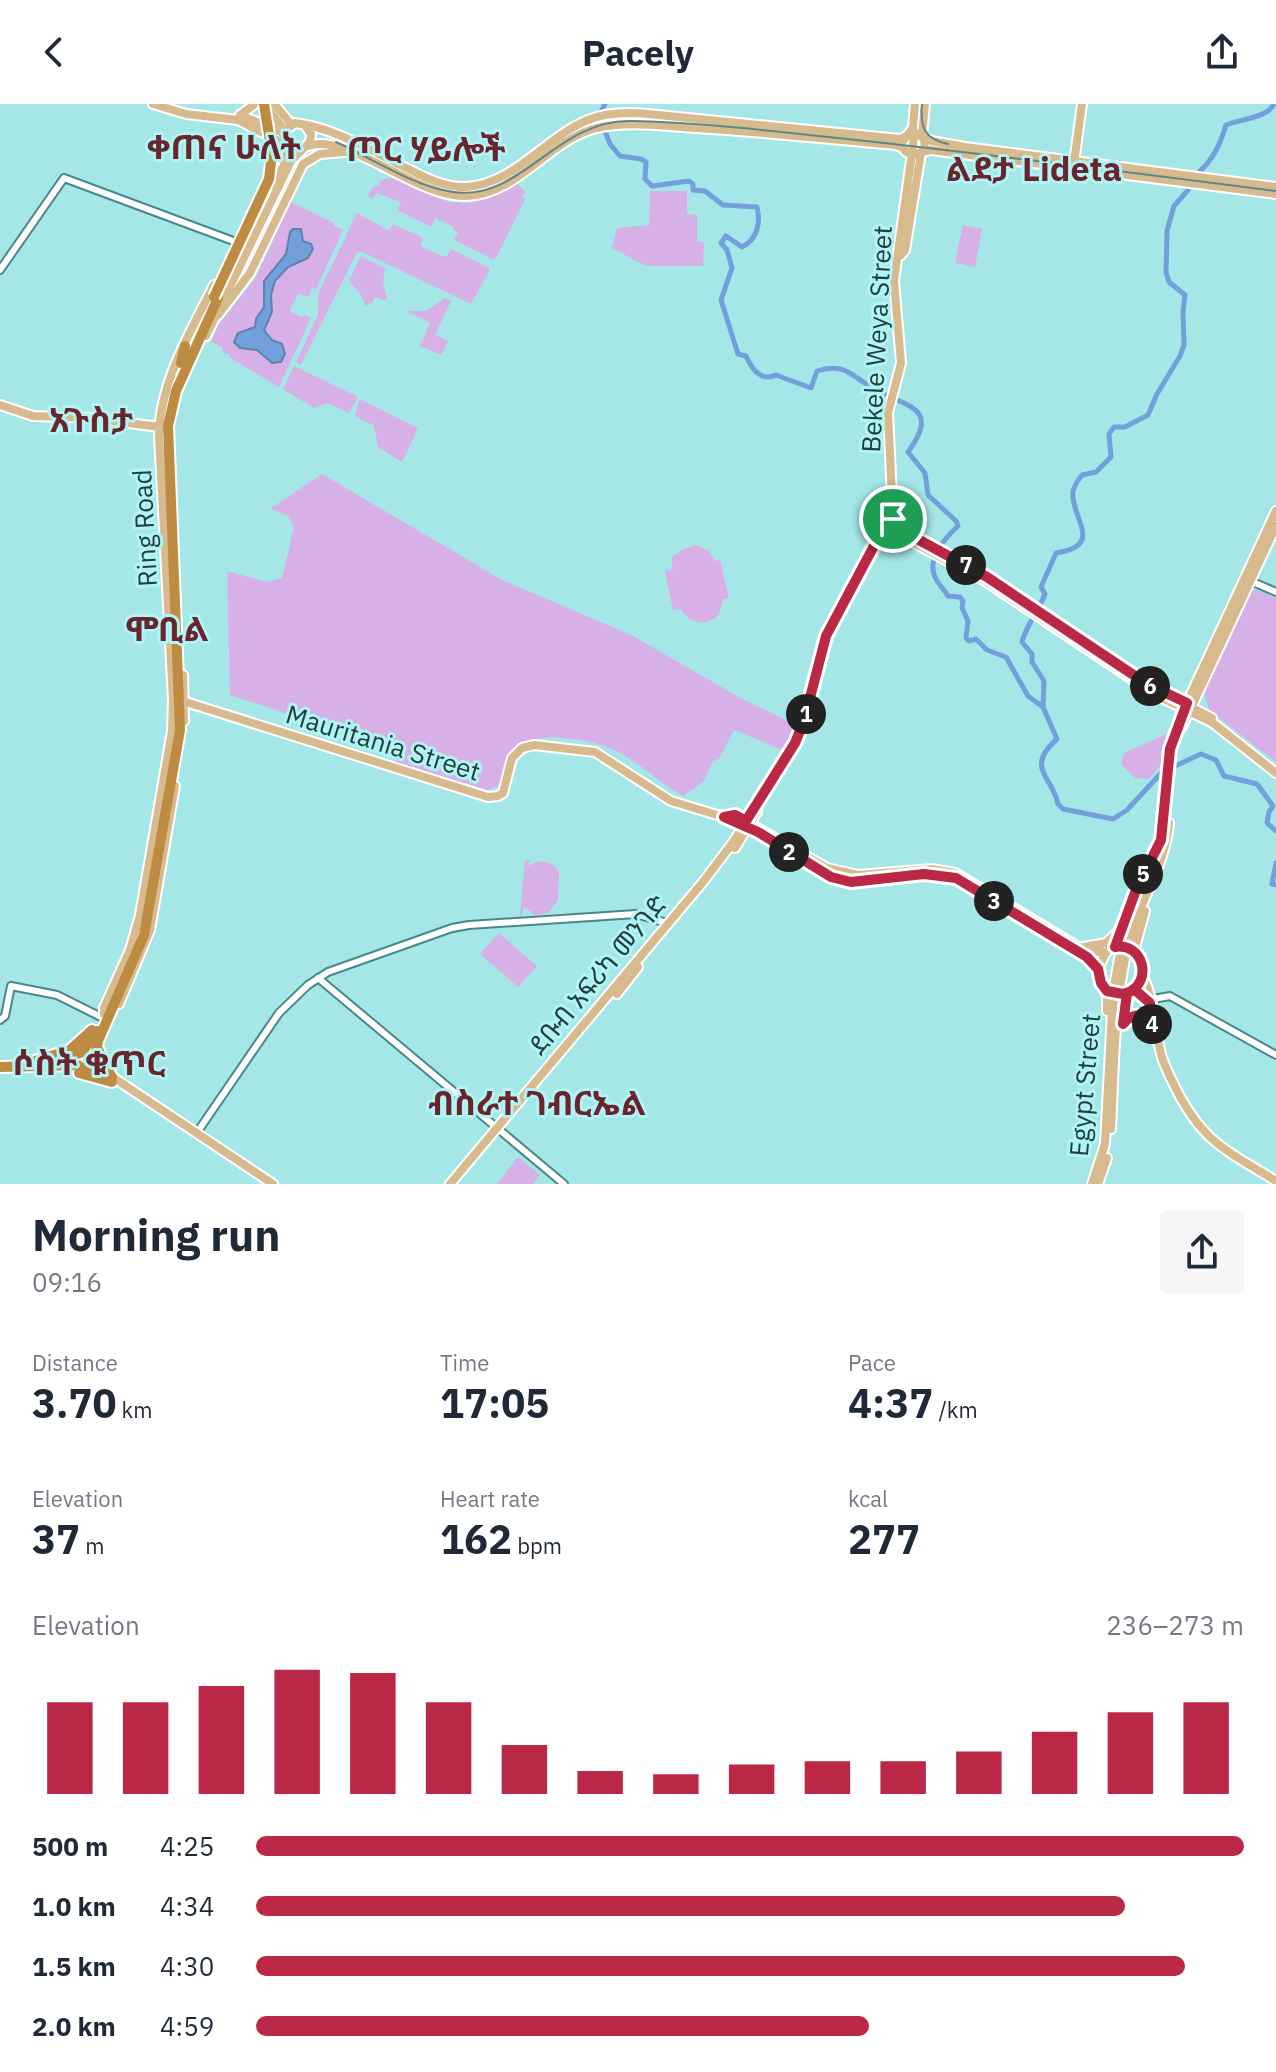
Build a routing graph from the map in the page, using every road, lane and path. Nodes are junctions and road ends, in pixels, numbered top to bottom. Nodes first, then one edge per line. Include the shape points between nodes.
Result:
1 (153, 104) edge
2 (164, 104) edge
3 (255, 104) edge
4 (265, 104) edge
5 (274, 104) edge
6 (920, 104) edge
7 (1080, 104) edge
8 (645, 109) edge
9 (187, 112) junction
10 (240, 115) junction
11 (646, 125) junction
12 (306, 127) junction
13 (287, 129) junction
14 (260, 132) junction
15 (916, 134) junction
16 (286, 145) junction
17 (304, 148) junction
18 (349, 152) junction
19 (913, 154) junction
20 (1072, 164) junction
21 (1276, 186) edge
22 (1276, 195) edge
23 (258, 196) junction
24 (236, 242) junction
25 (899, 255) junction
26 (0, 270) edge
27 (213, 321) junction
28 (185, 346) junction
29 (195, 358) junction
30 (182, 368) junction
31 (0, 406) edge
32 (159, 428) junction
33 (1276, 511) edge
34 (1274, 523) edge
35 (890, 528) junction
36 (1248, 580) junction
37 (1276, 592) edge
38 (1198, 688) junction
39 (1166, 697) junction
40 (180, 700) junction
41 (1188, 708) junction
42 (1215, 722) junction
43 (1178, 732) junction
44 (1276, 770) edge
45 (1169, 784) junction
46 (747, 825) junction
47 (1161, 840) junction
48 (667, 923) junction
49 (1119, 930) junction
50 (1122, 947) junction
51 (1080, 948) junction
52 (1098, 969) junction
53 (1143, 976) junction
54 (318, 978) junction
55 (1107, 990) junction
56 (1128, 992) junction
57 (1153, 999) junction
58 (0, 1020) edge
59 (104, 1020) junction
60 (1123, 1024) junction
61 (1152, 1025) junction
62 (1276, 1055) edge
63 (80, 1057) junction
64 (94, 1063) junction
65 (0, 1064) edge
66 (38, 1064) junction
67 (1111, 1073) junction
68 (112, 1080) junction
69 (1185, 1111) junction
70 (498, 1130) junction
71 (196, 1134) junction
72 (1274, 1183) edge
73 (263, 1184) edge
74 (273, 1184) edge
75 (450, 1184) edge
76 (456, 1184) edge
77 (564, 1184) edge
78 (1095, 1184) edge

1 - 9 main road
2 - 9 main road
3 - 10 main road
4 - 13 main road
4 - 30 highway, bridge via 276,152 273,180
5 - 13 main road
6 - 15 main road
7 - 20 main road
8 - 11 main road
8 - 12 main road via 596,117 497,179 461,187 439,183 335,134
8 - 15 main road via 897,138
9 - 10 main road
9 - 14 main road via 238,120
10 - 13 main road
11 - 18 main road via 595,128 505,186 478,195 438,192
11 - 19 main road via 840,140
12 - 13 main road via 299,123
12 - 17 main road via 311,138
13 - 16 main road
14 - 16 main road
14 - 23 main road via 268,155
15 - 19 main road
15 - 19 main road via 926,145
15 - 20 main road via 952,145
16 - 17 main road
16 - 23 main road via 279,175
17 - 18 main road via 327,144
17 - 27 main road via 291,161
18 - 27 main road via 320,154 303,164 250,273
19 - 20 main road via 931,150
19 - 25 main road via 898,222
19 - 25 main road via 905,250
20 - 21 main road
20 - 22 main road
23 - 24 main road
24 - 26 street via 64,178
24 - 28 main road
25 - 35 main road, Bekele Weya Street via 893,292 901,363 893,431 897,496
27 - 29 main road
28 - 30 highway
28 - 32 main road via 165,389
29 - 30 highway
29 - 40 main road via 171,436
30 - 40 highway, Ring Road via 167,446
31 - 32 main road via 33,416
32 - 59 main road via 172,731 140,915
33 - 34 main road
34 - 36 main road
35 - 39 main road via 1036,612
35 - 46 main road via 835,621 803,739
36 - 37 street
36 - 38 main road
38 - 39 main road
38 - 41 main road
38 - 42 main road
39 - 41 main road
39 - 43 main road
40 - 46 main road, Mauritania Street via 488,797 503,793 512,758 522,748 595,752 671,801 724,817 735,815
40 - 59 highway, Ring Road via 180,730 146,926
41 - 42 main road
41 - 43 main road
42 - 43 main road via 1194,723
42 - 44 main road
43 - 45 main road
45 - 47 main road
45 - 50 main road via 1168,836 1159,869
46 - 48 main road, ደቡብ አፍሪካ መንገድ
46 - 51 main road via 838,872 932,869 961,876
46 - 52 main road via 844,881 924,874 956,878
46 - 70 main road, ደቡብ አፍሪካ መንገድ via 705,886
47 - 49 main road
47 - 50 main road
48 - 54 street via 636,914 469,925
48 - 70 main road, ደቡብ አፍሪካ መንገድ
49 - 50 main road
49 - 51 main road via 1100,945
50 - 51 main road via 1095,952
50 - 52 main road
50 - 53 main road via 1140,960
50 - 67 main road, Egypt Street
52 - 55 main road
53 - 56 main road
53 - 57 main road
54 - 70 street
54 - 71 street via 279,1013
55 - 56 main road, bridge
55 - 67 main road via 1105,1055
56 - 60 main road
56 - 61 main road via 1150,1003
57 - 62 street via 1170,996
57 - 69 main road via 1164,1065
58 - 59 street via 11,986 57,995
59 - 63 highway, Ring Road
59 - 64 highway, Ring Road
59 - 66 highway via 70,1050
59 - 68 highway via 99,1054
60 - 61 main road via 1136,1015
60 - 67 main road via 1121,1054
61 - 69 main road via 1160,1066
63 - 64 highway via 90,1052
63 - 64 highway via 85,1070
63 - 66 highway
64 - 68 main road
65 - 66 highway
66 - 68 highway
67 - 78 main road, Egypt Street via 1111,1138
68 - 71 main road
68 - 73 main road
69 - 72 main road via 1207,1142
70 - 75 main road, ደቡብ አፍሪካ መንገድ
70 - 76 main road, ደቡብ አፍሪካ መንገድ
70 - 77 street
71 - 74 main road

